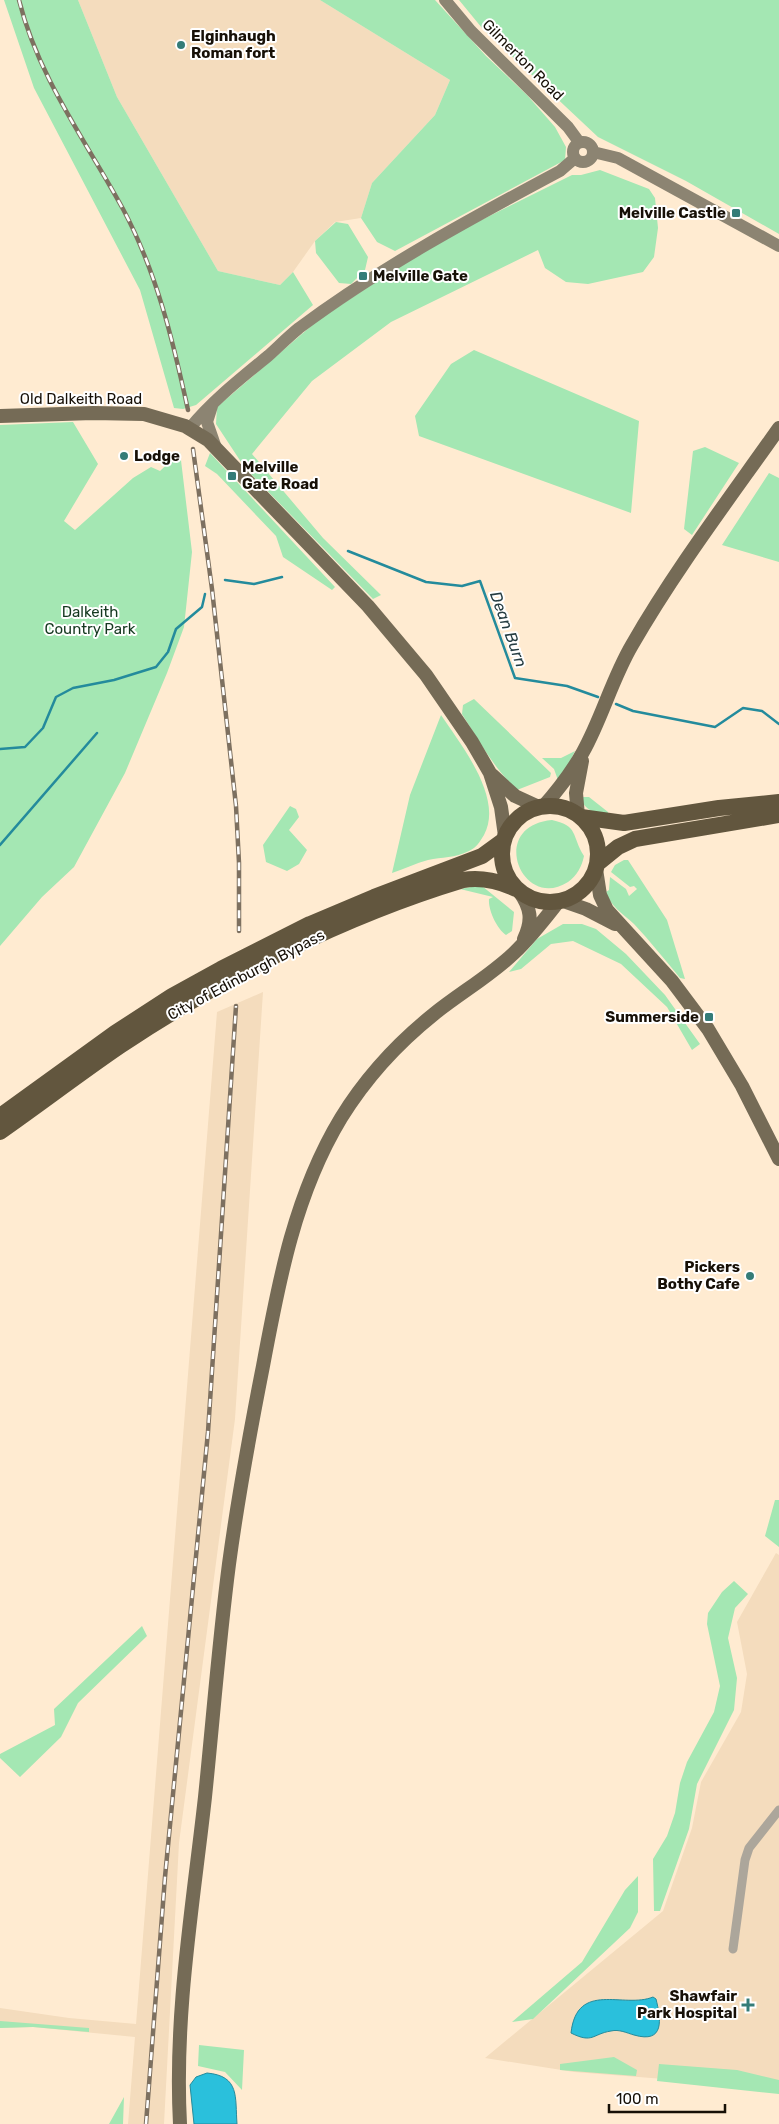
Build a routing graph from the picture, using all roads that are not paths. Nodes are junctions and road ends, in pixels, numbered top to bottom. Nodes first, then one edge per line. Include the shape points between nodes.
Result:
1 (445, 0) edge
2 (579, 142) junction
3 (593, 152) junction
4 (575, 158) junction
5 (779, 246) edge
6 (215, 402) junction
7 (0, 416) edge
8 (190, 428) junction
9 (779, 428) edge
10 (216, 448) junction
11 (584, 750) junction
12 (490, 773) junction
13 (779, 802) edge
14 (541, 807) junction
15 (779, 815) edge
16 (580, 816) junction
17 (504, 838) junction
18 (596, 866) junction
19 (518, 890) junction
20 (560, 901) junction
21 (623, 928) junction
22 (520, 946) junction
23 (0, 1116) edge
24 (0, 1132) edge
25 (779, 1159) edge
26 (779, 1810) edge
27 (733, 1950) dead end
28 (180, 2124) edge

1 - 2 street, Gilmerton Road
2 - 3 street via 590,144
2 - 4 street via 574,146
3 - 4 street via 587,161
3 - 5 street via 618,158
4 - 6 street via 560,170 457,226 362,284 298,330
6 - 8 street
6 - 10 street via 207,422
7 - 8 main road, Old Dalkeith Road via 130,413 155,416
8 - 10 main road, Old Dalkeith Road
9 - 11 main road via 631,646
10 - 12 main road, Old Dalkeith Road via 381,621 426,675
11 - 14 main road via 564,783
11 - 16 main road via 576,793
12 - 14 main road via 515,796
12 - 17 main road via 501,807
13 - 16 highway via 624,823
14 - 16 highway via 559,807
14 - 17 highway via 520,816
15 - 18 highway via 635,839 618,847
16 - 18 highway via 595,838
17 - 19 highway via 502,861 510,881
17 - 23 highway, City of Edinburgh Bypass via 482,856 310,924 172,996 115,1032
18 - 20 highway via 579,893
18 - 21 main road via 600,895 607,910
19 - 20 highway via 539,901
19 - 22 main road via 526,901 531,918
19 - 24 highway, City of Edinburgh Bypass via 487,880 463,880 318,936 174,1012 120,1046
20 - 21 main road via 586,908
20 - 22 main road
21 - 25 main road via 672,981 708,1029 742,1086
22 - 28 main road via 418,1028 359,1091 341,1117 311,1175 291,1236 243,1471 229,1565 183,1997 178,2091
26 - 27 street via 749,1848 745,1860

